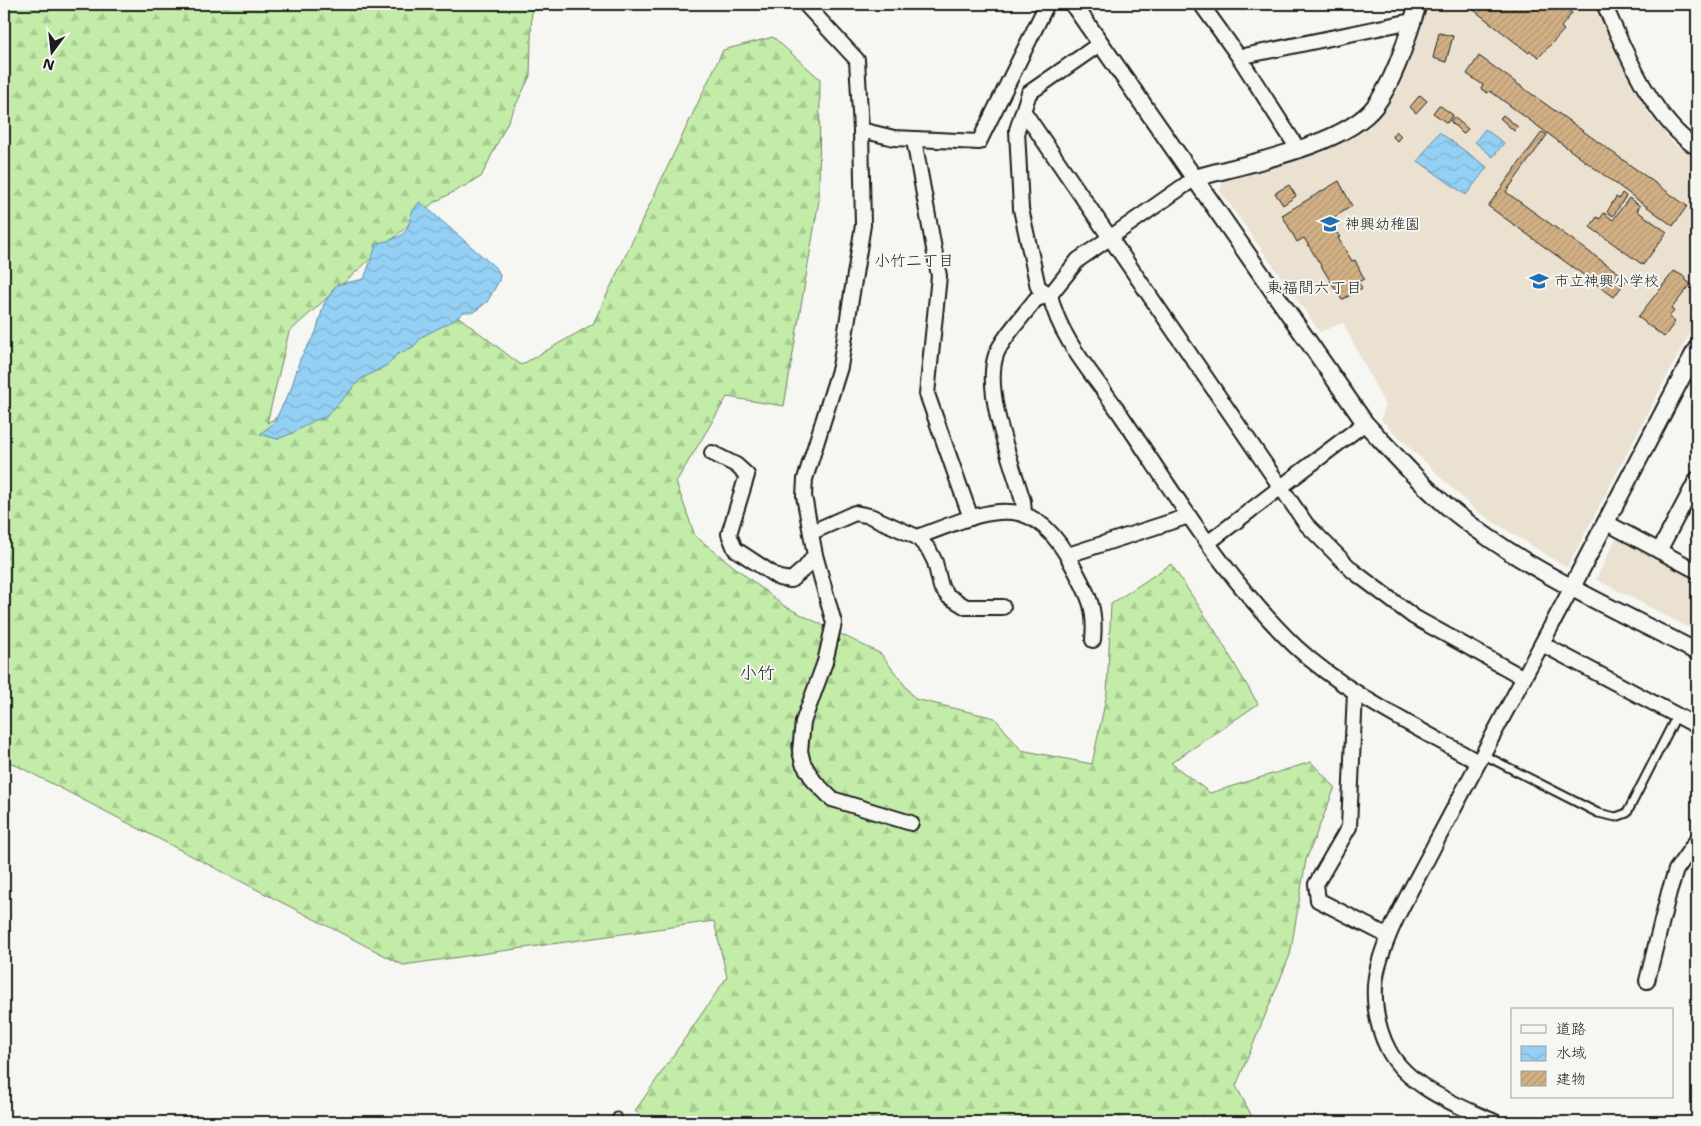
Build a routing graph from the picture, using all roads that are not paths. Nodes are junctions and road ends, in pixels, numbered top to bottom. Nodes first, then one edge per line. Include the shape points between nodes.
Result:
1 (805, 4) edge
2 (1047, 4) edge
3 (1074, 4) edge
4 (1201, 4) edge
5 (1418, 4) edge
6 (1604, 4) edge
7 (1412, 21) junction
8 (1101, 43) junction
9 (1239, 57) junction
10 (1024, 112) junction
11 (861, 130) junction
12 (914, 140) junction
13 (1697, 148) edge
14 (1298, 149) junction
15 (1195, 178) junction
16 (1109, 238) junction
17 (1050, 296) junction
18 (1697, 348) edge
19 (1365, 424) junction
20 (712, 453) dead end
21 (1697, 479) edge
22 (1280, 486) junction
23 (1024, 513) junction
24 (1189, 516) junction
25 (971, 518) junction
26 (1605, 522) junction
27 (812, 532) junction
28 (917, 537) junction
29 (1208, 542) junction
30 (1659, 551) junction
31 (815, 555) junction
32 (1068, 555) junction
33 (1697, 571) edge
34 (1572, 587) junction
35 (1003, 607) dead end
36 (1093, 640) dead end
37 (1542, 644) junction
38 (1697, 652) edge
39 (1524, 678) junction
40 (1355, 692) junction
41 (1677, 715) junction
42 (1697, 726) edge
43 (1480, 758) junction
44 (912, 823) dead end
45 (1697, 840) edge
46 (1388, 936) junction
47 (1647, 981) dead end
48 (1494, 1122) edge

1 - 11 street via 857,60
2 - 12 street via 979,142
3 - 8 street
4 - 9 street
5 - 7 street
6 - 13 street via 1621,43 1655,103 1682,138
7 - 9 street
7 - 14 street via 1399,61 1374,107 1342,134
8 - 10 street via 1029,93
8 - 15 street
9 - 14 street
10 - 16 street
10 - 17 street via 1018,130 1021,209 1038,287
11 - 12 street
11 - 27 street via 863,225 840,367 805,479 804,496
12 - 25 street via 939,276 927,394
14 - 15 street
15 - 16 street
15 - 19 street
16 - 17 street via 1078,260
16 - 22 street
17 - 23 street via 1036,299 996,354 992,374 994,398
17 - 24 street via 1064,334
18 - 26 street
19 - 22 street
19 - 34 street via 1454,512 1497,543
20 - 31 street via 747,474 729,534 735,550 779,578 791,580
21 - 30 street
22 - 29 street
22 - 39 street via 1306,524 1353,571 1414,617
23 - 25 street via 1005,511
23 - 32 street via 1035,518 1055,536
24 - 29 street
24 - 32 street
25 - 28 street
26 - 30 street
26 - 34 street
27 - 28 street via 855,513 870,516
27 - 31 street
28 - 35 street via 936,562 941,587 948,596 966,607
29 - 40 street via 1248,595 1297,647
30 - 33 street
31 - 44 street via 834,623 825,662 803,722 800,751 803,763 814,781 832,799
32 - 36 street via 1094,610
34 - 37 street
34 - 38 street
37 - 39 street
37 - 41 street
39 - 43 street
40 - 43 street
40 - 46 street via 1349,827 1316,884 1318,900
41 - 42 street
41 - 43 lane via 1626,813 1616,817 1598,813
43 - 46 street
45 - 47 street via 1674,877
46 - 48 street via 1377,969 1375,999 1389,1050 1412,1077 1437,1096

